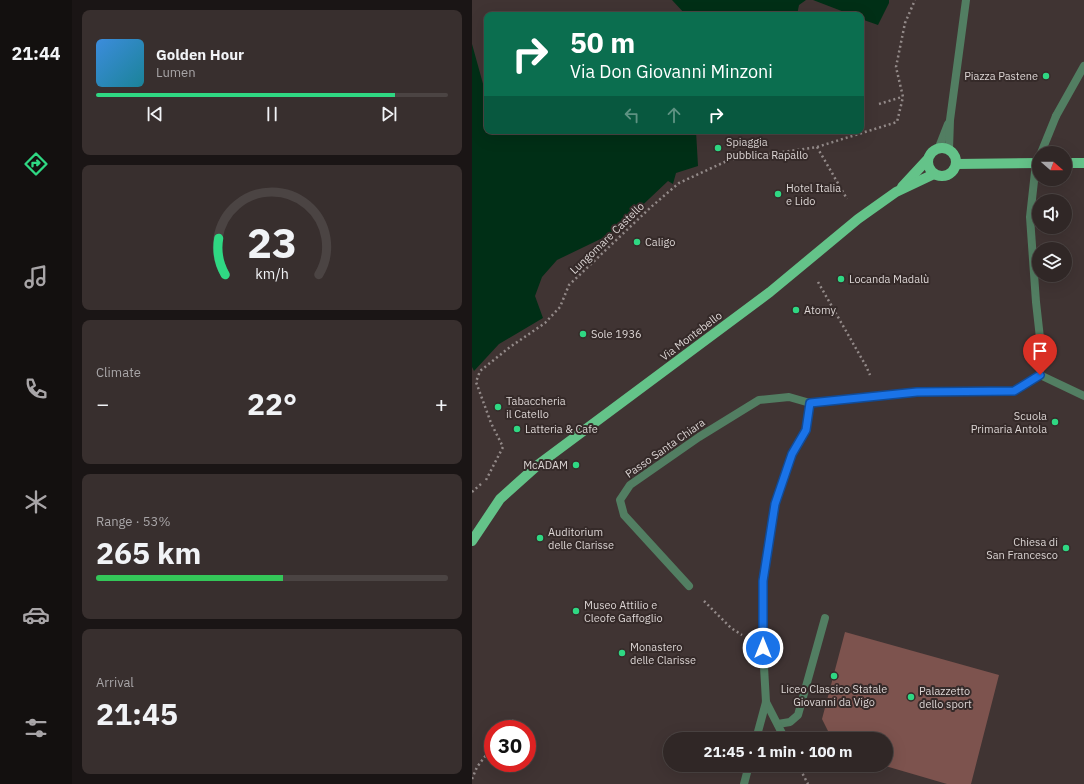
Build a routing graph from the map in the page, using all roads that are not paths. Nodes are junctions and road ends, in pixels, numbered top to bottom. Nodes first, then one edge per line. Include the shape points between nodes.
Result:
1 (966, 0) edge
2 (1084, 66) edge
3 (950, 120) junction
4 (1044, 146) edge
5 (939, 147) junction
6 (949, 149) junction
7 (928, 160) junction
8 (1032, 161) edge
9 (1072, 163) edge
10 (1084, 163) edge
11 (956, 164) junction
12 (934, 174) junction
13 (1034, 186) edge
14 (896, 192) junction
15 (1040, 375) junction
16 (1084, 396) edge
17 (810, 403) junction
18 (472, 541) edge
19 (689, 586) road end
20 (825, 618) dead end
21 (766, 702) junction
22 (778, 724) junction
23 (758, 732) edge
24 (782, 732) edge
25 (747, 772) edge
26 (744, 784) edge

1 - 3 street
2 - 4 street via 1056,116
3 - 5 street
3 - 6 street
5 - 6 main road
5 - 7 main road via 932,150
6 - 11 main road via 953,152
7 - 12 main road via 930,170
7 - 14 main road, Via Montebello
8 - 11 main road
9 - 10 main road
11 - 12 main road via 955,169 946,176
12 - 14 main road, Via Montebello
13 - 15 street via 1030,217 1040,338
14 - 18 main road, Via Montebello via 858,219 770,292 539,464 500,499
15 - 16 street
15 - 17 street via 1014,391 917,392
17 - 19 street, Passo Santa Chiara via 789,397 759,400 698,437 630,485 620,500 624,515
17 - 21 street via 806,430 792,454 775,504 763,581
20 - 22 street via 798,715 790,722
21 - 22 street
21 - 23 street
22 - 24 street
25 - 26 street

